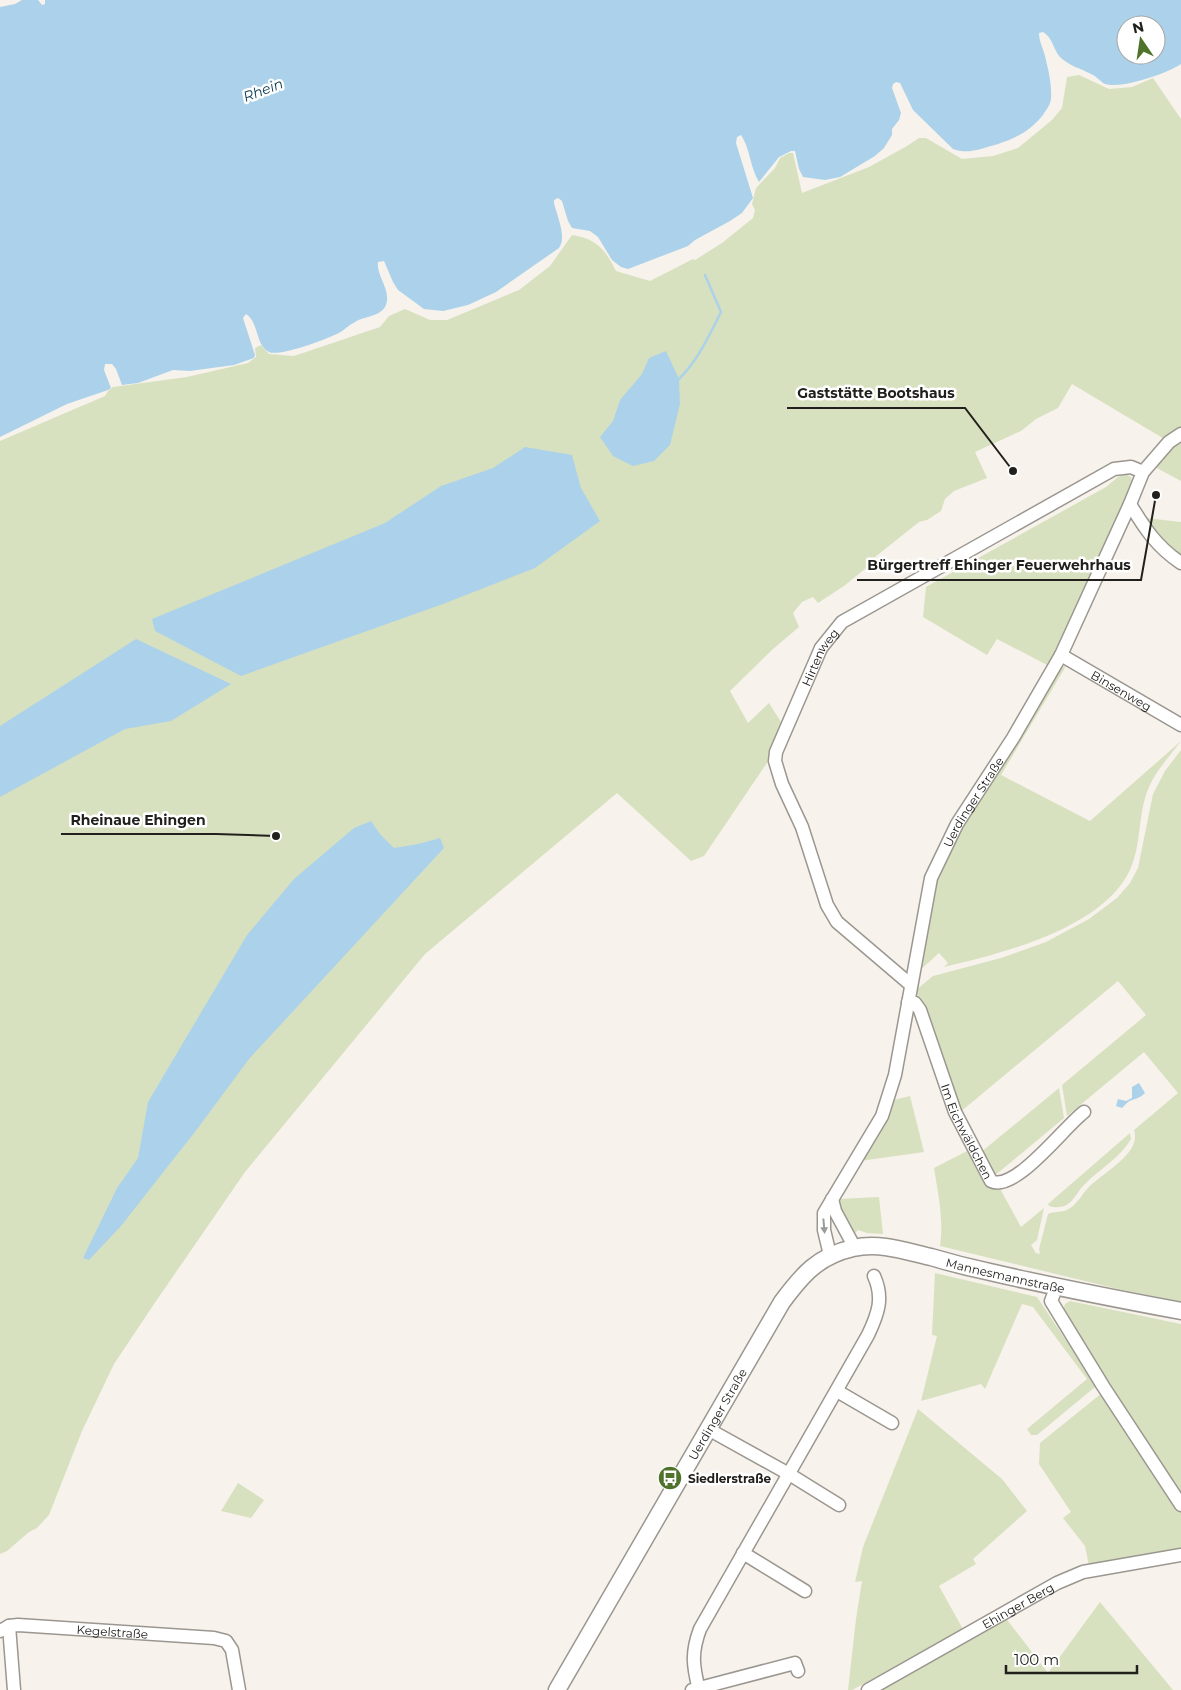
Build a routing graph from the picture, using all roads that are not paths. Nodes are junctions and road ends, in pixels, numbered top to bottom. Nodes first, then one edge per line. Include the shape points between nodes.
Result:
1 (1181, 434) edge
2 (1143, 472) junction
3 (1130, 504) junction
4 (1181, 563) edge
5 (1061, 655) junction
6 (1181, 726) edge
7 (911, 986) junction
8 (908, 1002) junction
9 (1084, 1112) dead end
10 (832, 1199) junction
11 (855, 1248) junction
12 (830, 1255) junction
13 (874, 1276) dead end
14 (1057, 1286) junction
15 (1181, 1311) edge
16 (837, 1391) junction
17 (892, 1424) dead end
18 (708, 1429) junction
19 (789, 1474) junction
20 (840, 1505) dead end
21 (1181, 1505) edge
22 (743, 1553) junction
23 (1181, 1554) edge
24 (805, 1591) dead end
25 (4, 1628) edge
26 (798, 1671) dead end
27 (696, 1689) edge
28 (14, 1690) edge
29 (239, 1690) edge
30 (557, 1690) edge
31 (868, 1690) edge

1 - 2 street, Uerdinger Straße via 1169,442
2 - 3 street, Uerdinger Straße
2 - 7 street, Hirtenweg via 1131,466 1114,469 842,622 821,648 776,752 775,762 802,827 827,906 837,922
3 - 4 street via 1160,548
3 - 5 street, Uerdinger Straße
5 - 6 street, Binsenweg
5 - 7 street, Uerdinger Straße via 1013,738 957,824 931,878
7 - 8 street, Uerdinger Straße
8 - 9 street, Im Eichwäldchen via 915,1003 920,1010 955,1112 991,1181 1008,1181 1050,1148
8 - 10 street, Uerdinger Straße via 895,1074 882,1116
10 - 11 street
10 -> 12 street, Uerdinger Straße via 824,1213
11 - 12 main road, Mannesmannstraße
11 - 14 main road, Mannesmannstraße via 891,1247
12 - 18 main road, Uerdinger Straße via 804,1274 782,1302
13 - 16 street via 880,1296 876,1318
14 - 15 main road, Mannesmannstraße
14 - 21 street via 1051,1302
16 - 17 street
16 - 19 street
18 - 19 street
18 - 30 main road, Uerdinger Straße
19 - 20 street
19 - 22 street
22 - 24 street
22 - 27 street via 700,1629 694,1646
23 - 31 street, Ehinger Berg via 1084,1572 1057,1583
25 - 28 street
25 - 29 street, Kegelstraße via 18,1625 226,1641 232,1650
26 - 27 street via 796,1663

